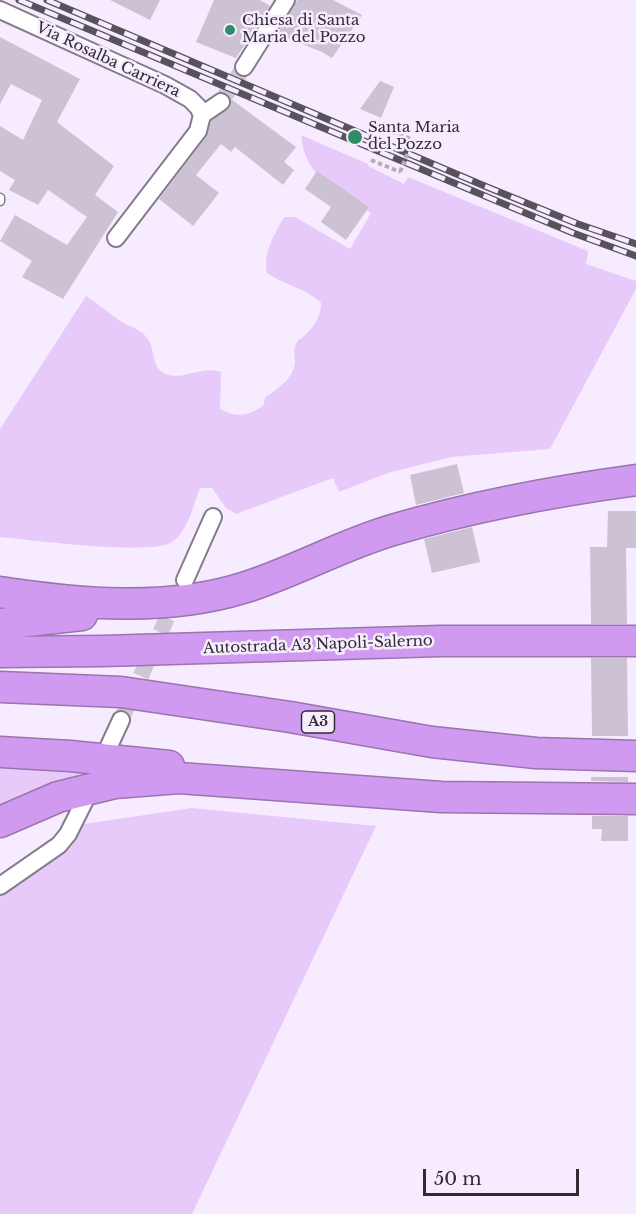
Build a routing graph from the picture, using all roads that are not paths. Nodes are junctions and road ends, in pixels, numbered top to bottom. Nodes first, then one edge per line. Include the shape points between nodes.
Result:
1 (286, 0) edge
2 (0, 10) edge
3 (244, 67) tunnel mouth
4 (221, 102) tunnel mouth
5 (202, 115) junction
6 (116, 238) dead end
7 (636, 480) edge
8 (213, 517) dead end
9 (187, 590) junction
10 (0, 592) edge
11 (0, 624) edge
12 (636, 641) edge
13 (0, 652) edge
14 (0, 687) edge
15 (121, 720) tunnel mouth
16 (109, 747) dead end
17 (0, 752) edge
18 (636, 756) edge
19 (323, 788) junction
20 (636, 800) edge
21 (84, 802) dead end
22 (0, 822) edge
23 (0, 886) edge

1 - 3 street
2 - 5 street, Via Rosalba Carriera via 165,85 190,99
4 - 5 street
5 - 6 street via 198,131
7 - 9 highway via 509,501 393,530 244,588
8 - 9 street
9 - 10 highway via 137,603 58,601
9 - 11 highway
12 - 13 highway, Autostrada A3 Napoli-Salerno via 440,641
14 - 18 highway, A3 via 121,692 501,750
15 - 16 street
17 - 19 highway via 144,762
19 - 20 highway via 441,797
19 - 22 highway via 179,778 115,783 58,797
21 - 23 street via 59,845

